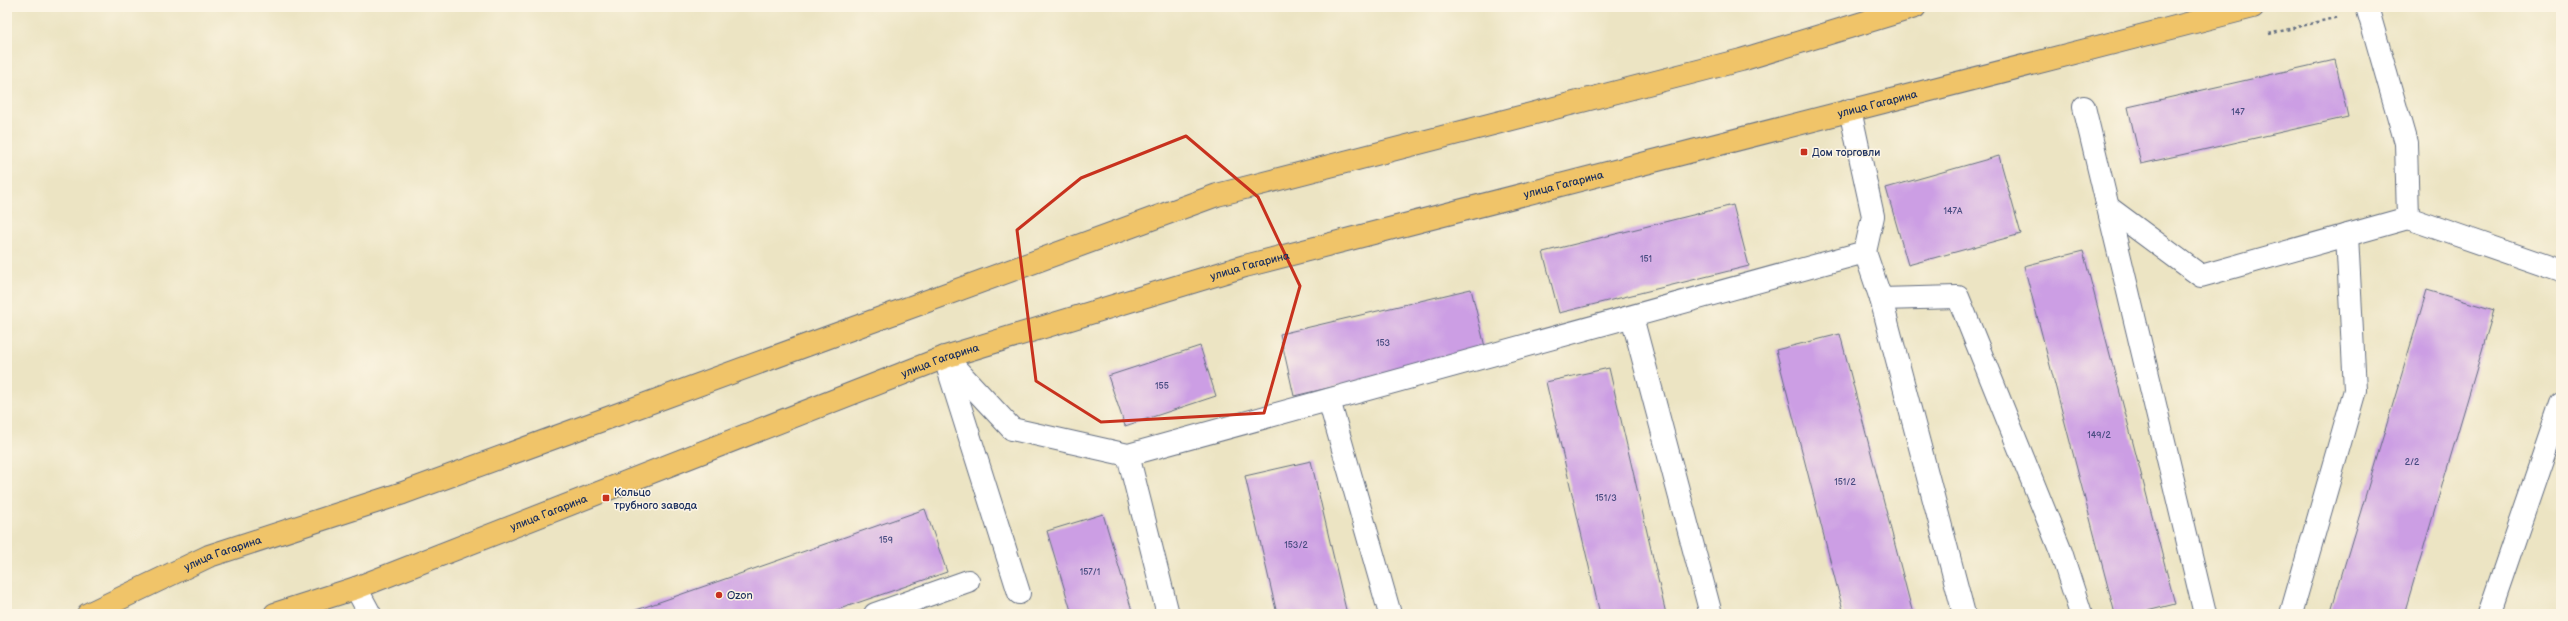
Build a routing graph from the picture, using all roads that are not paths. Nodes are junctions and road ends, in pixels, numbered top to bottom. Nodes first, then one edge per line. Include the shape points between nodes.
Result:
1 (1915, 7) edge
2 (2253, 7) edge
3 (2368, 9) edge
4 (2084, 107) dead end
5 (1850, 110) junction
6 (2108, 207) junction
7 (2408, 218) junction
8 (2347, 235) junction
9 (1865, 252) junction
10 (2561, 271) edge
11 (1881, 299) junction
12 (1632, 317) junction
13 (945, 357) junction
14 (1329, 400) junction
15 (2561, 404) edge
16 (1128, 455) junction
17 (968, 580) dead end
18 (356, 588) junction
19 (1019, 593) dead end
20 (88, 614) edge
21 (275, 614) edge
22 (370, 614) edge
23 (875, 614) edge
24 (1168, 614) edge
25 (1390, 614) edge
26 (1711, 614) edge
27 (1964, 614) edge
28 (2081, 614) edge
29 (2205, 614) edge
30 (2291, 614) edge
31 (2489, 614) edge

1 - 20 main road, улица Гагарина via 1741,60 1217,195 410,491 209,556
2 - 5 main road, улица Гагарина
3 - 7 lane via 2406,143
4 - 6 lane
5 - 9 lane via 1873,216
5 - 13 main road, улица Гагарина via 1246,266
6 - 8 lane via 2201,276
6 - 29 lane
7 - 8 lane
7 - 10 lane
8 - 30 lane via 2355,390
9 - 11 lane
9 - 12 lane
11 - 27 lane
11 - 28 lane via 1958,297 2061,552
12 - 14 lane
12 - 26 lane
13 - 16 lane via 1012,429
13 - 18 main road, улица Гагарина
13 - 19 lane
14 - 16 lane
14 - 25 lane
15 - 31 lane
16 - 24 lane
17 - 23 lane
18 - 21 main road, улица Гагарина
18 - 22 lane

